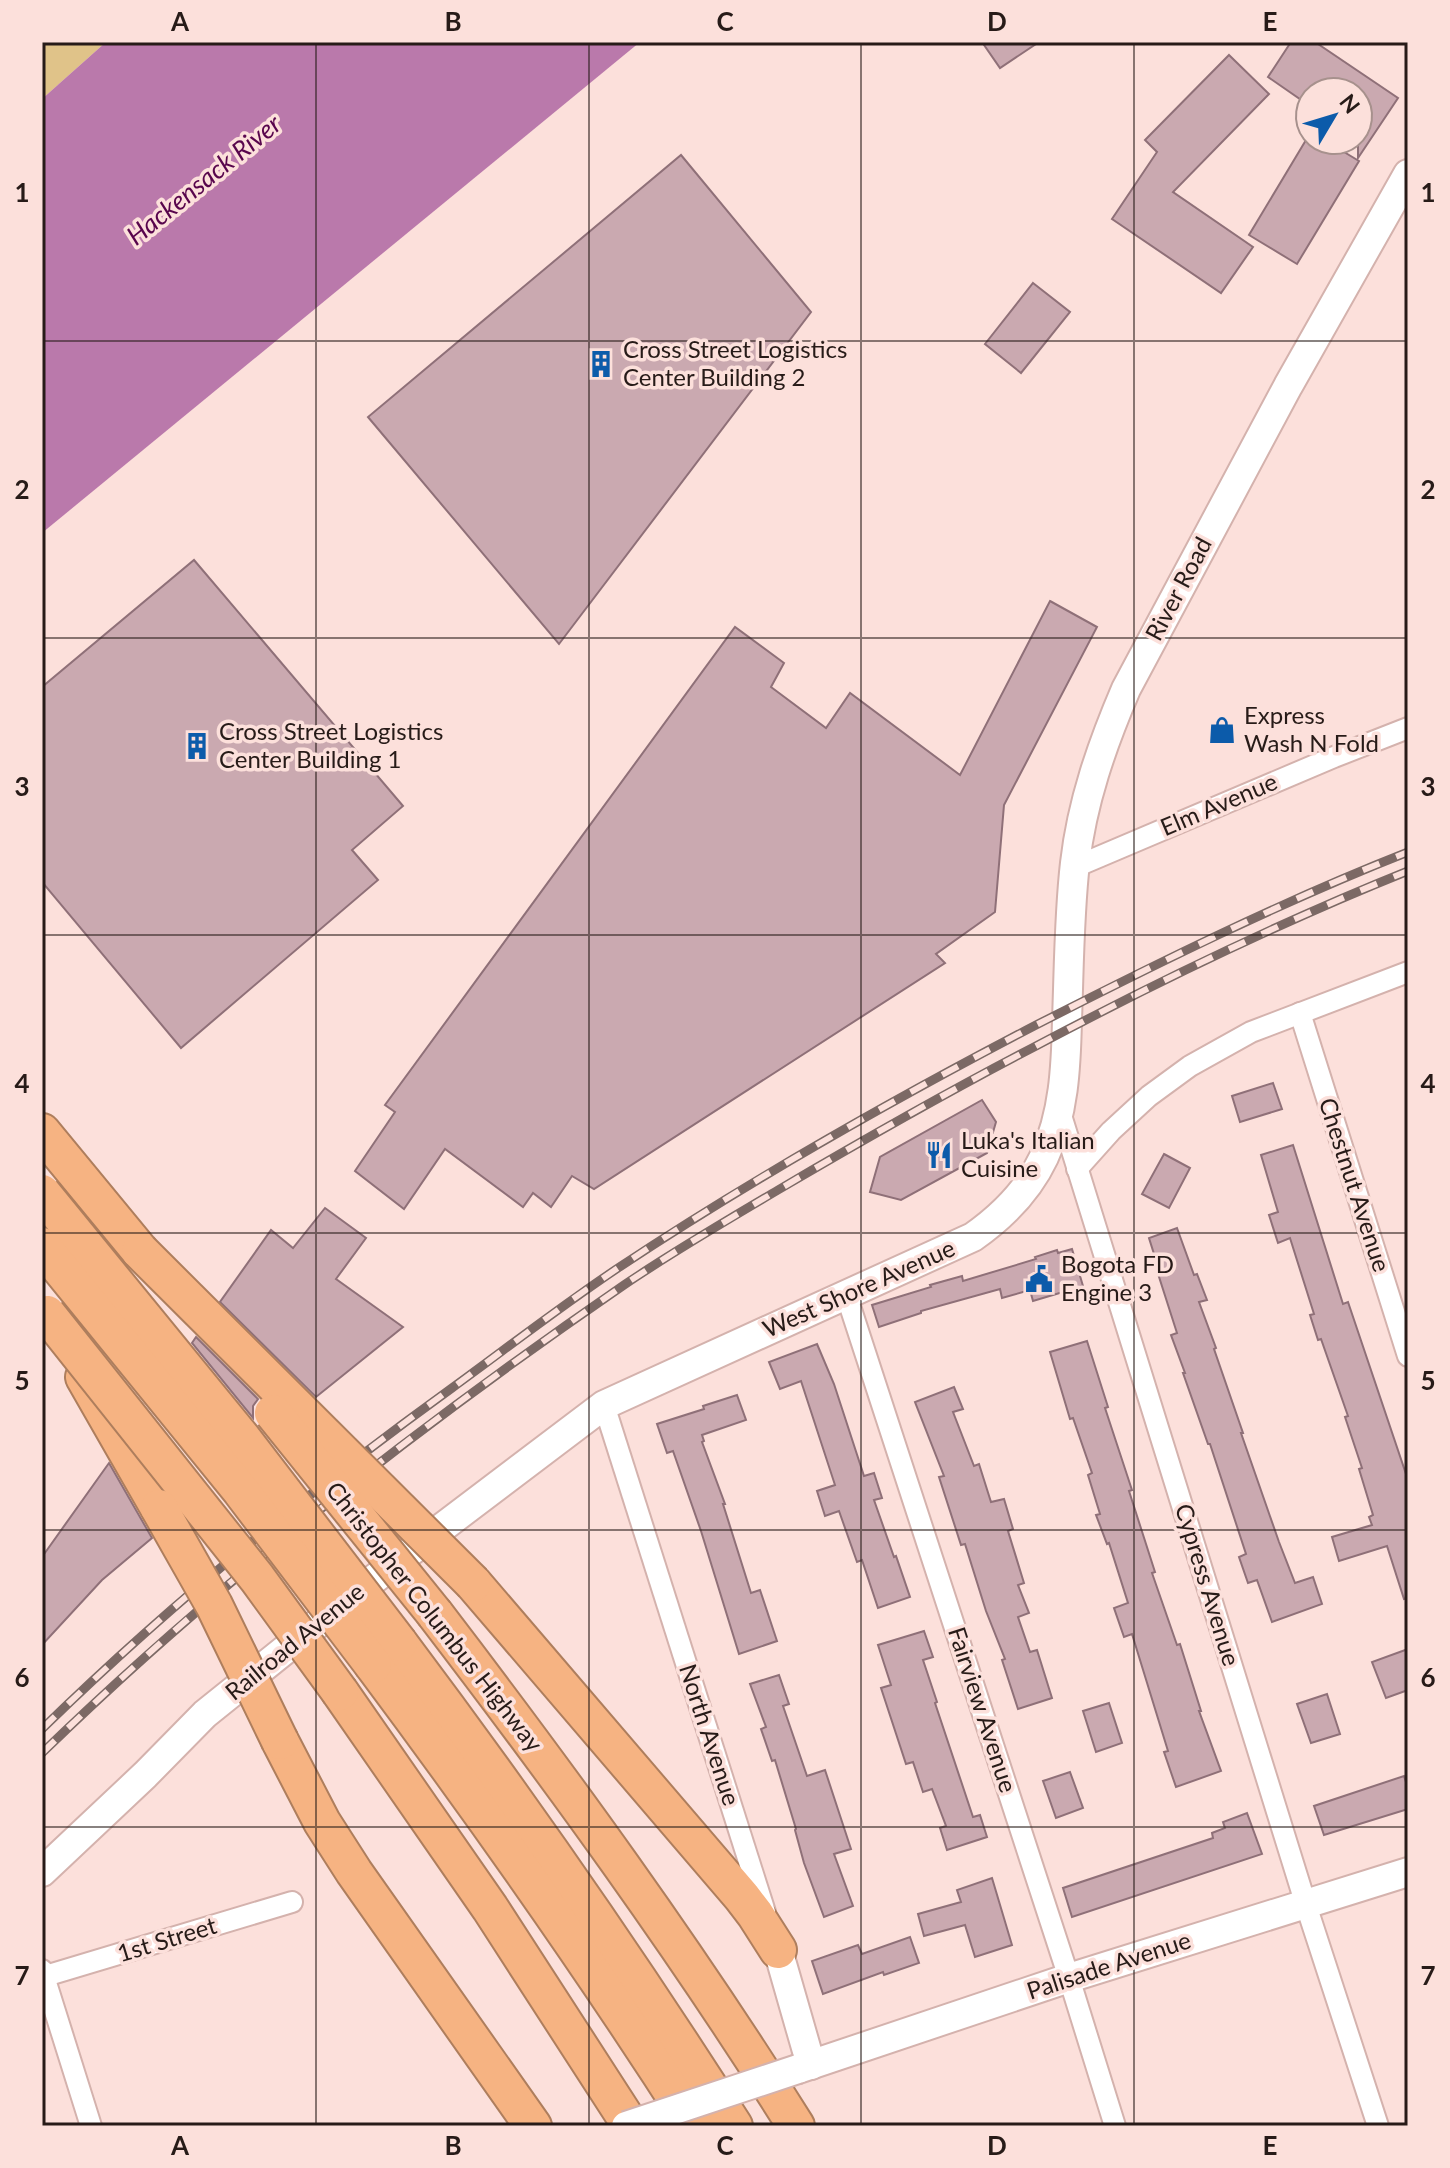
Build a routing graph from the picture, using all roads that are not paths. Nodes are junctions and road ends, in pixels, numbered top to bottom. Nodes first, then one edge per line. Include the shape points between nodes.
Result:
1 (1408, 174) edge
2 (1408, 728) edge
3 (1075, 867) junction
4 (1408, 972) edge
5 (1300, 1013) junction
6 (1067, 1040) joint
7 (1060, 1112) junction
8 (42, 1132) edge
9 (1077, 1169) junction
10 (42, 1193) edge
11 (42, 1246) edge
12 (140, 1251) junction
13 (846, 1294) junction
14 (45, 1311) edge
15 (1408, 1356) edge
16 (604, 1405) junction
17 (386, 1654) junction
18 (42, 1872) edge
19 (1408, 1872) edge
20 (292, 1902) dead end
21 (1306, 1905) junction
22 (778, 1950) junction
23 (43, 1974) edge
24 (1069, 1978) junction
25 (804, 2067) junction
26 (91, 2126) edge
27 (533, 2126) edge
28 (628, 2126) edge
29 (694, 2126) edge
30 (734, 2126) edge
31 (796, 2126) edge
32 (1115, 2126) edge
33 (1378, 2126) edge

1 - 3 main road, River Road via 1126,689 1089,788
2 - 3 street, Elm Avenue
3 - 6 main road, River Road
4 - 5 street
5 - 9 street via 1251,1032 1190,1066 1149,1096
5 - 15 street, Chestnut Avenue
6 - 7 main road, Cypress Avenue
7 - 9 street, Cypress Avenue
7 - 13 main road, West Shore Avenue via 1037,1170 995,1220 953,1247
8 - 12 highway, Christopher Columbus Highway
9 - 21 street, Cypress Avenue
10 - 17 highway, Christopher Columbus Highway, bridge via 242,1438
11 - 17 highway, Christopher Columbus Highway, bridge via 233,1481
12 - 22 highway, bridge via 473,1583 742,1897
12 - 31 highway, Christopher Columbus Highway, bridge via 327,1478 519,1725 699,1978
13 - 16 main road, West Shore Avenue
13 - 24 street, Fairview Avenue
14 - 27 highway, bridge via 192,1565 322,1822
14 - 28 highway, bridge via 257,1578 340,1692 490,1908
16 - 18 main road, Railroad Avenue via 205,1714
16 - 22 street, North Avenue
17 - 29 highway, Christopher Columbus Highway via 488,1823
17 - 30 highway, Christopher Columbus Highway via 541,1839
19 - 21 main road, Palisade Avenue
20 - 23 street, 1st Street
21 - 24 main road, Palisade Avenue
21 - 33 street, Cypress Avenue
22 - 25 main road, North Avenue
23 - 26 street
24 - 25 main road, Palisade Avenue
24 - 32 street, Fairview Avenue
25 - 28 main road, Palisade Avenue, bridge

